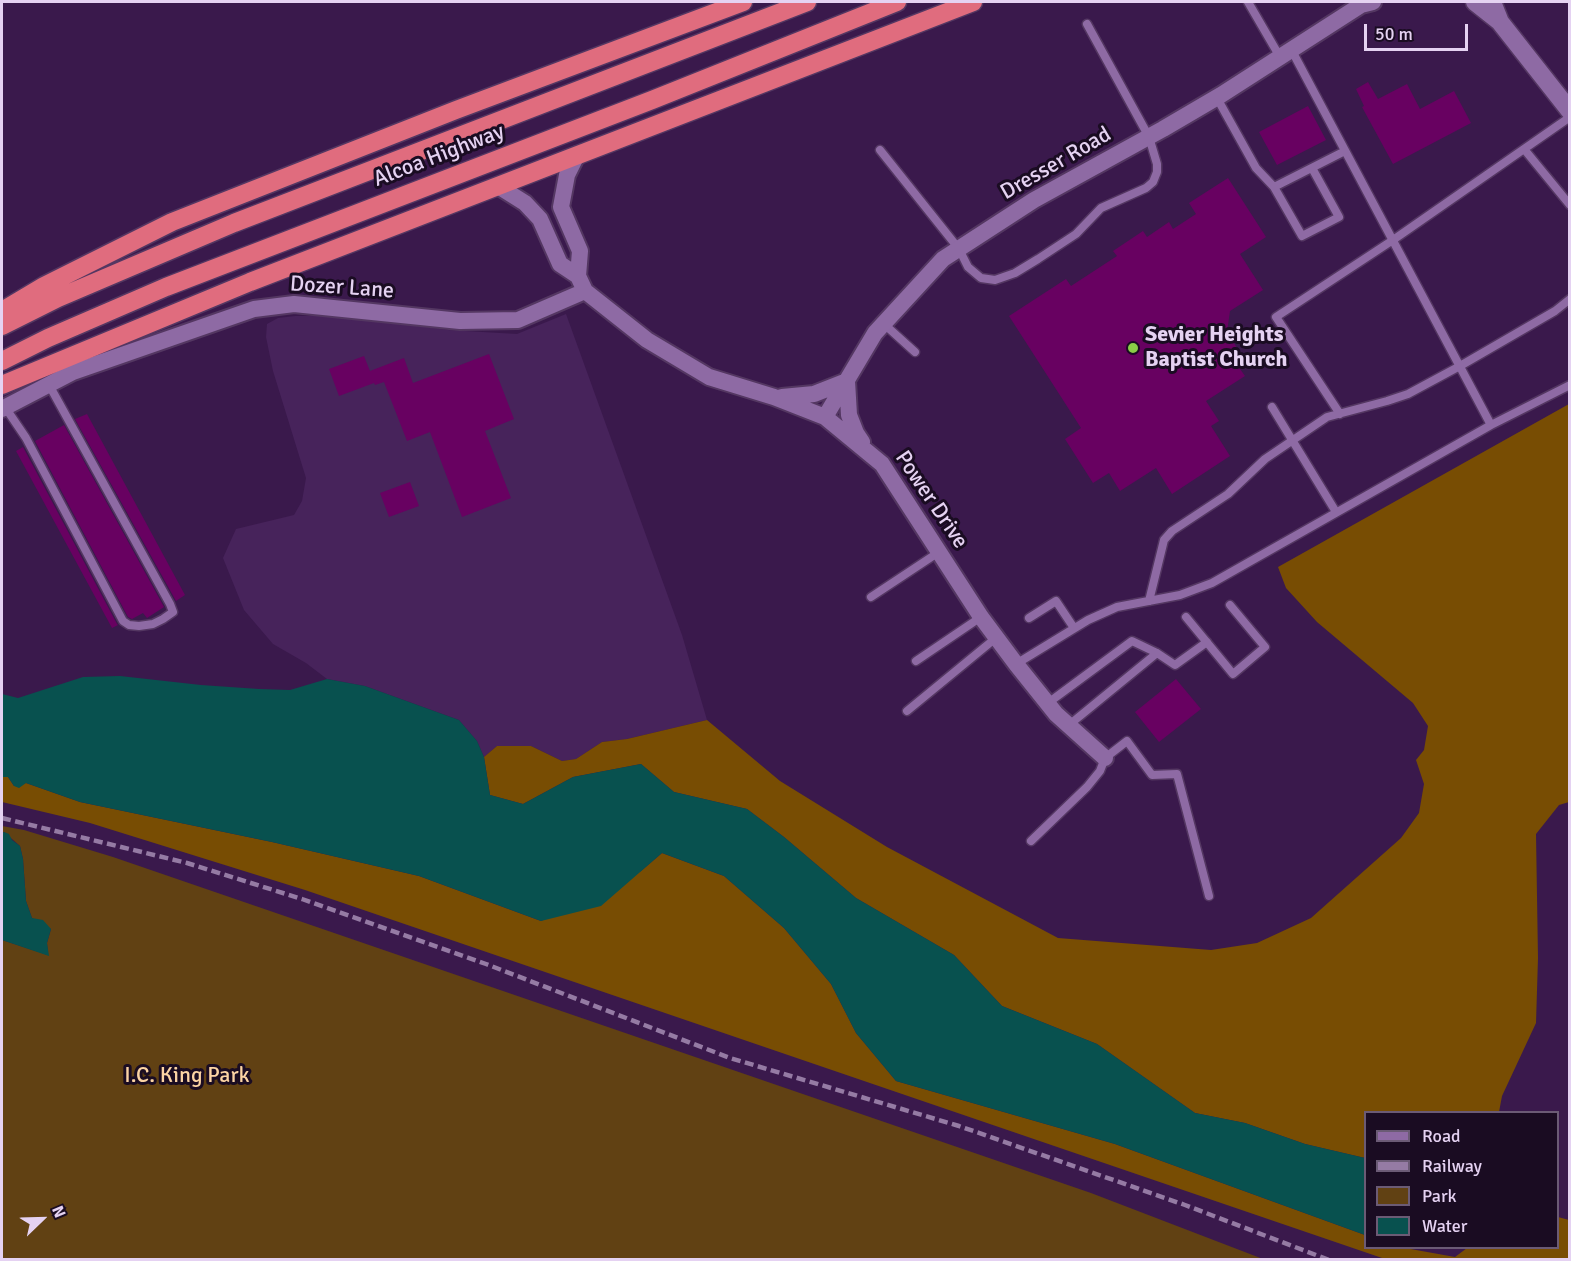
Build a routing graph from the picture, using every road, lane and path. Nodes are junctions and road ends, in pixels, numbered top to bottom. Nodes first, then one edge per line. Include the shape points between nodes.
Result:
1 (743, 2) edge
2 (807, 2) edge
3 (897, 2) edge
4 (973, 2) edge
5 (1248, 2) edge
6 (1475, 2) edge
7 (1492, 2) edge
8 (1366, 3) edge
9 (1500, 22) junction
10 (1087, 24) dead end
11 (1286, 53) junction
12 (1217, 98) junction
13 (1569, 111) edge
14 (1569, 117) edge
15 (1149, 137) junction
16 (1524, 148) junction
17 (880, 150) dead end
18 (1345, 150) junction
19 (577, 155) junction
20 (1312, 168) junction
21 (498, 186) junction
22 (1274, 187) junction
23 (1569, 205) edge
24 (1393, 240) junction
25 (959, 249) junction
26 (581, 283) junction
27 (1569, 299) edge
28 (2, 312) edge
29 (884, 324) junction
30 (2, 326) edge
31 (915, 352) dead end
32 (2, 361) edge
33 (1460, 366) junction
34 (847, 381) junction
35 (48, 383) junction
36 (2, 385) edge
37 (1569, 385) edge
38 (774, 397) junction
39 (1272, 407) dead end
40 (3, 408) edge
41 (1340, 414) junction
42 (825, 417) junction
43 (1491, 425) junction
44 (1292, 441) junction
45 (871, 455) junction
46 (1336, 512) junction
47 (939, 552) junction
48 (871, 597) dead end
49 (1149, 601) junction
50 (1230, 605) dead end
51 (981, 617) junction
52 (1186, 617) dead end
53 (1029, 618) dead end
54 (1074, 628) junction
55 (997, 637) junction
56 (1206, 642) junction
57 (1157, 653) junction
58 (916, 661) dead end
59 (1016, 664) junction
60 (1048, 703) junction
61 (907, 711) dead end
62 (1069, 725) junction
63 (1105, 758) junction
64 (1031, 841) dead end
65 (1209, 896) dead end

1 - 28 highway via 172,222 44,286
2 - 30 highway, Alcoa Highway via 234,223
3 - 32 highway, Alcoa Highway via 166,287
4 - 19 highway
5 - 11 lane
6 - 9 street
7 - 9 street
8 - 11 street, Dresser Road
9 - 13 street
10 - 15 lane
11 - 12 street, Dresser Road
11 - 18 lane
12 - 15 street, Dresser Road
12 - 22 lane via 1256,168
14 - 16 lane
15 - 25 street, Dresser Road via 1034,200
15 - 25 lane via 1157,164 1153,182 1101,208 1076,234 1015,273 995,279 981,278 968,267
16 - 23 lane
16 - 24 lane
17 - 25 lane
18 - 20 lane
18 - 24 lane
19 - 21 highway
19 - 26 street via 567,175 561,207 579,251
20 - 22 lane
20 - 22 lane via 1339,217 1302,236
21 - 26 street, Power Drive via 525,202 540,219 560,264
21 - 36 highway via 250,282
24 - 33 lane
24 - 41 lane via 1276,317
25 - 29 street, Dresser Road via 943,259
26 - 35 street, Dozer Lane via 534,315 518,320 460,321 294,304 254,309
26 - 38 street, Power Drive via 647,340 709,376
27 - 33 lane
29 - 31 lane
29 - 34 street, Dresser Road
33 - 41 lane via 1408,394
33 - 43 lane
34 - 38 street via 814,394
34 - 42 street, Dresser Road
34 - 45 street via 852,426
35 - 40 street, Dozer Lane
35 - 40 lane via 170,604 173,612 163,619 139,626 123,621 26,438
37 - 43 lane
38 - 42 street, Power Drive
39 - 44 lane
41 - 44 lane via 1327,417
42 - 45 street, Power Drive
43 - 46 lane
44 - 46 lane
44 - 49 lane via 1265,459 1228,494 1172,531 1164,540
45 - 47 street, Power Drive via 882,464
46 - 49 lane via 1212,583
47 - 48 lane
47 - 51 street, Power Drive
49 - 54 lane via 1117,607
50 - 56 lane via 1265,646 1233,674
51 - 55 street, Power Drive
51 - 58 lane
52 - 56 lane
53 - 54 lane via 1056,601
54 - 59 lane
55 - 59 street, Power Drive
55 - 61 lane
56 - 57 lane via 1174,665
57 - 60 lane via 1132,641
57 - 62 lane
59 - 60 street, Power Drive
60 - 62 street, Power Drive
62 - 63 street, Power Drive
63 - 64 lane via 1087,787
63 - 65 lane via 1127,741 1152,775 1177,774

